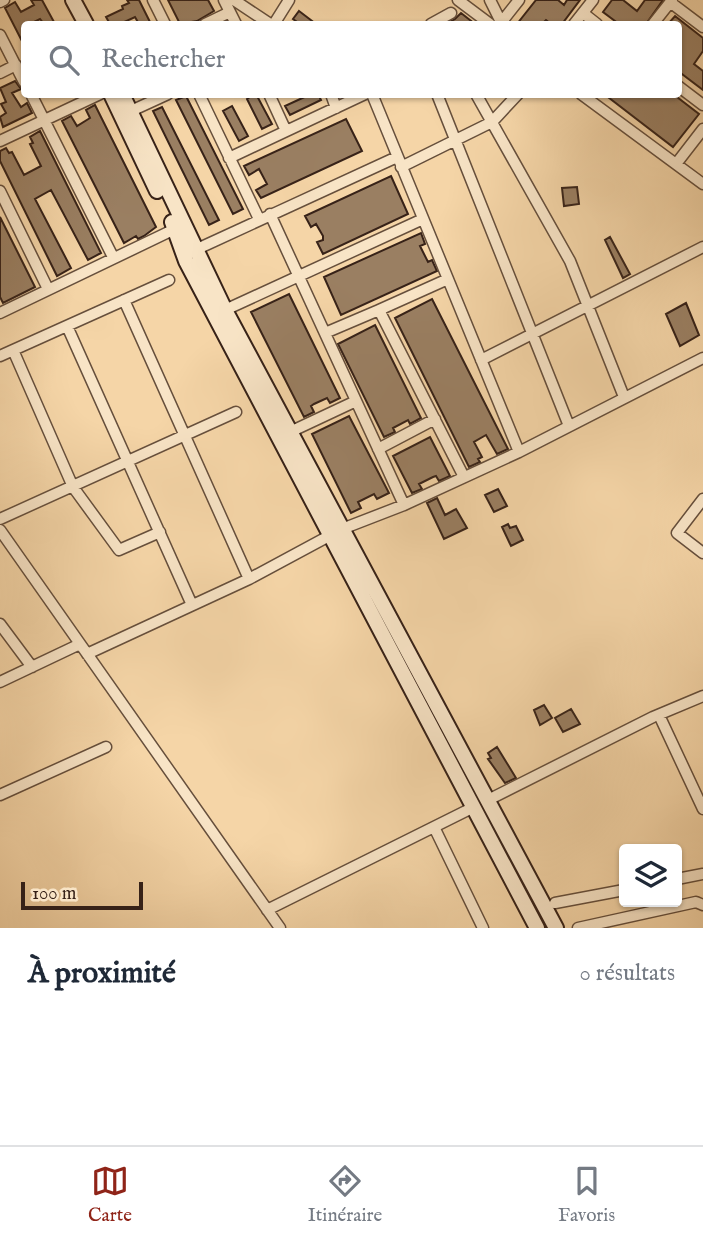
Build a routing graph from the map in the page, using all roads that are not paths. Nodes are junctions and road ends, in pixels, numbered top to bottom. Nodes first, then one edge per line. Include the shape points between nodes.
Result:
1 (63, 0) edge
2 (73, 0) edge
3 (153, 0) edge
4 (224, 0) edge
5 (234, 0) edge
6 (289, 0) edge
7 (458, 0) edge
8 (491, 0) edge
9 (519, 0) edge
10 (593, 0) edge
11 (671, 1) edge
12 (230, 12) junction
13 (451, 13) dead end
14 (583, 13) junction
15 (74, 21) edge
16 (84, 21) edge
17 (164, 21) edge
18 (211, 21) edge
19 (234, 21) edge
20 (267, 21) edge
21 (274, 21) edge
22 (439, 21) edge
23 (492, 21) edge
24 (496, 21) edge
25 (500, 21) edge
26 (576, 21) edge
27 (593, 21) edge
28 (655, 21) edge
29 (703, 27) edge
30 (0, 35) edge
31 (16, 65) junction
32 (0, 73) edge
33 (21, 76) edge
34 (682, 89) edge
35 (33, 98) edge
36 (91, 98) edge
37 (113, 98) edge
38 (124, 98) edge
39 (159, 98) edge
40 (201, 98) edge
41 (271, 98) edge
42 (332, 98) edge
43 (357, 98) edge
44 (374, 98) edge
45 (439, 98) edge
46 (478, 98) edge
47 (513, 98) edge
48 (586, 98) edge
49 (703, 105) edge
50 (336, 108) junction
51 (131, 111) junction
52 (44, 120) junction
53 (492, 122) junction
54 (703, 129) edge
55 (286, 131) junction
56 (457, 139) junction
57 (0, 141) edge
58 (229, 158) junction
59 (399, 162) junction
60 (676, 164) junction
61 (703, 184) edge
62 (0, 191) edge
63 (270, 214) junction
64 (259, 219) junction
65 (423, 219) junction
66 (178, 227) junction
67 (703, 247) edge
68 (195, 250) junction
69 (113, 257) junction
70 (299, 276) junction
71 (448, 279) junction
72 (169, 280) dead end
73 (48, 289) junction
74 (124, 300) junction
75 (588, 304) junction
76 (225, 310) junction
77 (379, 310) junction
78 (0, 313) edge
79 (67, 326) junction
80 (325, 333) junction
81 (533, 333) junction
82 (13, 350) junction
83 (0, 356) edge
84 (703, 358) edge
85 (481, 360) junction
86 (624, 397) junction
87 (356, 401) junction
88 (236, 412) dead end
89 (435, 419) junction
90 (569, 426) junction
91 (290, 432) junction
92 (185, 436) junction
93 (378, 449) junction
94 (519, 452) junction
95 (128, 462) junction
96 (464, 477) junction
97 (73, 487) junction
98 (703, 499) edge
99 (404, 505) junction
100 (0, 519) edge
101 (0, 530) edge
102 (160, 532) junction
103 (337, 532) junction
104 (703, 552) edge
105 (248, 579) junction
106 (192, 605) junction
107 (0, 624) edge
108 (80, 644) junction
109 (87, 654) junction
110 (32, 667) junction
111 (0, 682) edge
112 (703, 696) edge
113 (659, 715) junction
114 (106, 747) dead end
115 (0, 795) edge
116 (488, 800) junction
117 (474, 807) junction
118 (703, 809) edge
119 (434, 827) junction
120 (703, 874) edge
121 (682, 878) edge
122 (619, 891) edge
123 (555, 903) dead end
124 (703, 905) edge
125 (267, 911) junction
126 (279, 928) edge
127 (483, 928) edge
128 (537, 928) edge
129 (556, 928) edge
130 (578, 928) edge

1 - 15 street
2 - 16 street
3 - 17 street
4 - 12 street
5 - 20 street
6 - 21 street
7 - 23 street
8 - 24 street
9 - 25 street
10 - 14 street
11 - 28 street
11 - 29 street
12 - 18 street
12 - 19 street
13 - 22 street
14 - 26 street
14 - 27 street
30 - 31 street
31 - 32 street
31 - 33 street
34 - 49 street
35 - 52 street
36 - 52 street
37 - 66 street
38 - 51 street
39 - 51 street
40 - 58 street
41 - 55 street
42 - 50 street
43 - 50 street
44 - 59 street
45 - 56 street
46 - 53 street
47 - 53 street
48 - 60 street
50 - 55 street
51 - 66 street
52 - 57 street
52 - 69 street
53 - 56 street
53 - 75 street via 570,261
54 - 60 street
55 - 58 street
56 - 59 street
56 - 81 street
58 - 64 street
59 - 63 street
59 - 65 street
60 - 61 street
62 - 73 street
63 - 64 street
63 - 70 street
64 - 68 street
65 - 70 street
65 - 71 street
66 - 68 street
66 - 69 street
66 - 103 street via 186,261
67 - 75 street
68 - 76 street
69 - 73 street
70 - 76 street
70 - 80 street
71 - 77 street
71 - 85 street
72 - 74 street
73 - 78 street
74 - 79 street
74 - 92 street
75 - 81 street
75 - 86 street
76 - 91 street
77 - 80 street
77 - 89 street
79 - 82 street
79 - 95 street
80 - 87 street
81 - 85 street
81 - 90 street
82 - 83 street
82 - 97 street
84 - 86 street
85 - 94 street
86 - 90 street
87 - 91 street
87 - 93 street
88 - 92 street
89 - 93 street
89 - 96 street
90 - 94 street
91 - 103 street
92 - 95 street
92 - 105 street
93 - 99 street
94 - 96 street
95 - 97 street
95 - 102 street
96 - 99 street
97 - 100 street
97 - 102 street via 119,550
98 - 104 street via 677,533
99 - 103 street
101 - 108 street
102 - 106 street
103 - 105 street
103 - 116 street
103 - 117 street
105 - 106 street
106 - 109 street
107 - 110 street
108 - 109 street
108 - 110 street
109 - 125 street
110 - 111 street
112 - 113 street
113 - 116 street
113 - 118 street
114 - 115 street
116 - 129 street
117 - 119 street
117 - 128 street
119 - 125 street
119 - 127 street
120 - 121 street
122 - 123 street
124 - 130 street via 696,902
125 - 126 street

